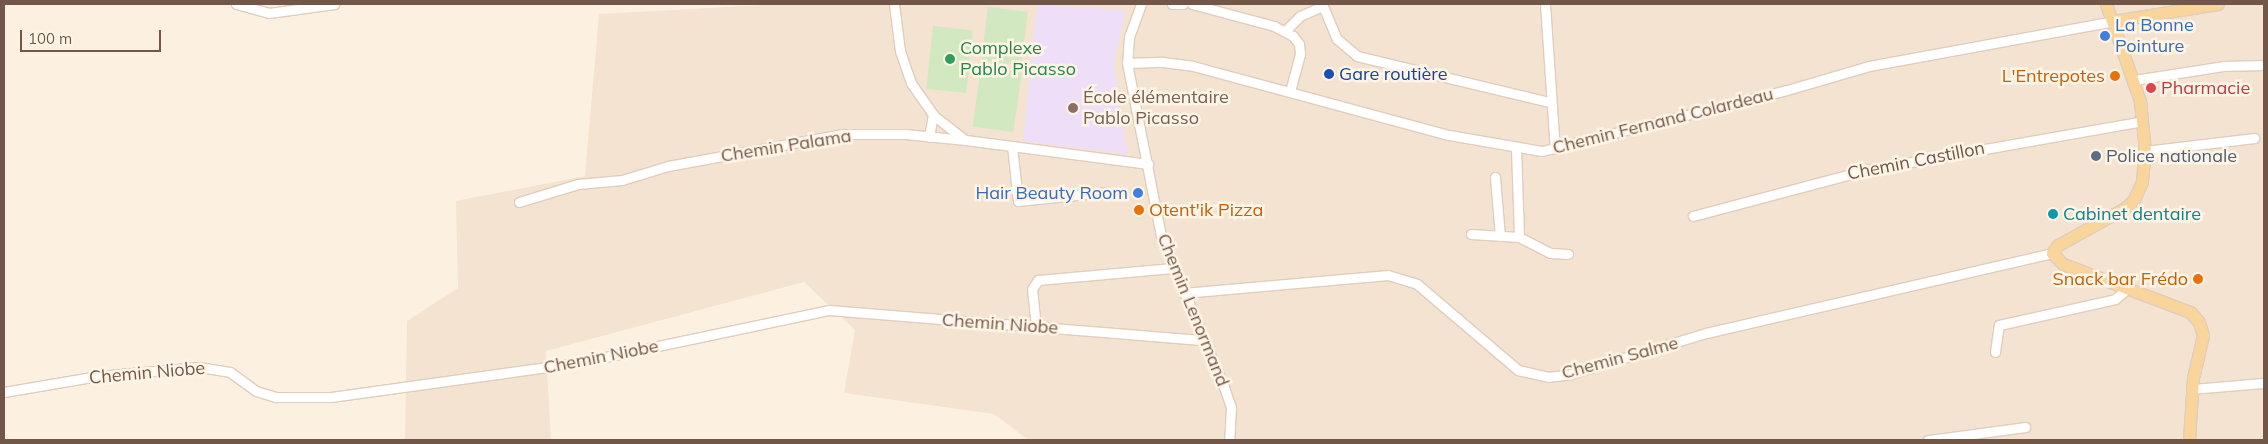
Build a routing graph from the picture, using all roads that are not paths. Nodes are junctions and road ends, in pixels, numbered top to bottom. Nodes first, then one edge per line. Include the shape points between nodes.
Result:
1 (236, 4) edge
2 (334, 4) edge
3 (894, 4) edge
4 (1141, 4) edge
5 (1172, 4) edge
6 (1183, 4) edge
7 (1192, 4) edge
8 (1545, 4) edge
9 (2106, 4) edge
10 (2218, 4) edge
11 (1322, 5) edge
12 (2113, 20) junction
13 (1285, 31) junction
14 (1127, 63) junction
15 (2264, 65) edge
16 (2134, 80) junction
17 (1290, 92) junction
18 (1550, 102) junction
19 (933, 115) junction
20 (2143, 121) junction
21 (929, 137) junction
22 (2254, 138) dead end
23 (966, 140) junction
24 (1012, 146) junction
25 (1516, 148) junction
26 (1555, 149) junction
27 (2145, 151) junction
28 (1148, 164) junction
29 (1494, 177) dead end
30 (1106, 192) dead end
31 (519, 202) dead end
32 (1693, 216) dead end
33 (1470, 234) dead end
34 (1500, 236) junction
35 (1519, 237) junction
36 (2052, 253) junction
37 (1568, 254) dead end
38 (1172, 268) junction
39 (2127, 289) junction
40 (1183, 293) junction
41 (1036, 327) junction
42 (1204, 340) junction
43 (1995, 352) dead end
44 (2264, 383) edge
45 (2192, 389) junction
46 (4, 392) edge
47 (2025, 428) dead end
48 (1965, 437) edge
49 (1229, 440) edge
50 (1928, 440) edge
51 (2189, 440) edge

1 - 2 street via 268,14
3 - 19 street via 900,51 911,83
4 - 14 street, Chemin Lenormand via 1129,37
5 - 6 street
7 - 13 street
8 - 18 street via 1551,68
9 - 12 main road
10 - 12 main road
11 - 13 street via 1300,16
11 - 18 street via 1337,39 1357,56
12 - 16 main road
12 - 26 street, Chemin Fernand Colardeau via 1869,66
13 - 17 street via 1299,44 1300,54
14 - 17 street, Chemin Fernand Colardeau via 1178,64
14 - 28 street, Chemin Lenormand
15 - 16 street via 2223,66
16 - 20 main road
17 - 25 street, Chemin Fernand Colardeau
18 - 26 street
19 - 21 street
19 - 23 street
20 - 27 main road
20 - 32 street, Chemin Castillon via 1866,170
21 - 23 street, Chemin Palama
21 - 31 street, Chemin Palama via 843,134 668,166 622,180 578,184
22 - 27 street
23 - 24 street, Chemin Palama
24 - 28 street, Chemin Palama
24 - 30 street via 1018,202
25 - 26 street, Chemin Fernand Colardeau
25 - 35 street
27 - 36 main road via 2142,182 2133,201 2058,244
28 - 38 street, Chemin Lenormand via 1161,236
29 - 34 street
33 - 34 street
34 - 35 street
35 - 37 street via 1550,253
36 - 39 main road via 2063,264
36 - 40 street, Chemin Salme via 1706,333 1571,374 1548,376 1518,370 1417,284 1388,275
38 - 40 street, Chemin Lenormand
38 - 41 street via 1038,280 1032,289
39 - 43 street via 2116,300 1999,325
39 - 45 main road via 2190,312 2199,322 2203,335
40 - 42 street, Chemin Lenormand
41 - 42 street, Chemin Niobe
41 - 46 street, Chemin Niobe via 829,310 577,363 331,397 276,397 256,391 230,372 199,367 98,376
42 - 49 street, Chemin Lenormand via 1230,407
44 - 45 street
45 - 51 main road
47 - 48 street
48 - 50 street

